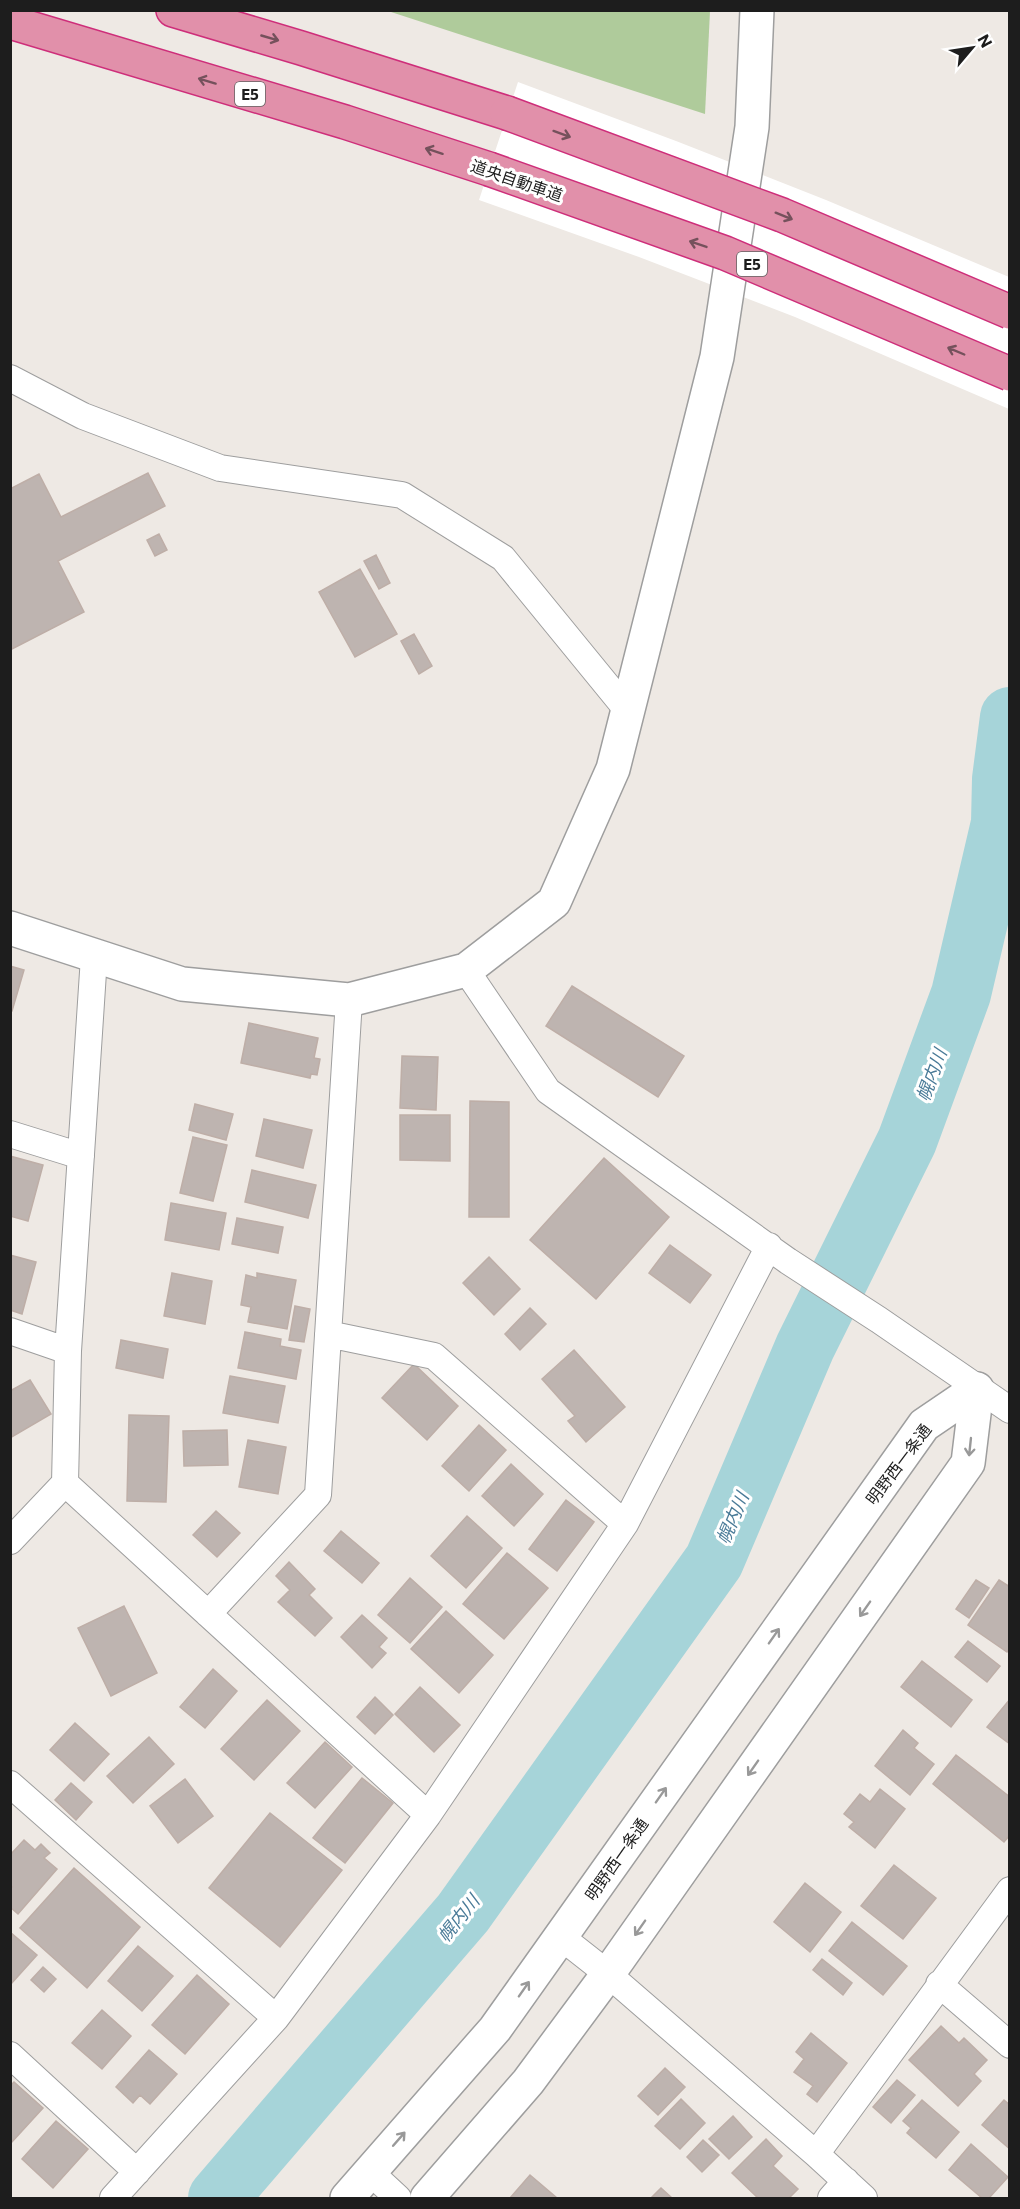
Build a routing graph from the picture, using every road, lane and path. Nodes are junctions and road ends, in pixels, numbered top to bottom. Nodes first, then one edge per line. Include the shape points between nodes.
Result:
1 (173, 10) edge
2 (757, 10) edge
3 (10, 22) edge
4 (1010, 312) edge
5 (1010, 374) edge
6 (10, 378) edge
7 (628, 711) junction
8 (10, 928) edge
9 (94, 957) junction
10 (466, 970) junction
11 (349, 1000) junction
12 (10, 1134) edge
13 (81, 1156) junction
14 (769, 1246) junction
15 (10, 1331) edge
16 (328, 1334) junction
17 (68, 1351) junction
18 (976, 1389) junction
19 (1010, 1410) edge
20 (65, 1483) junction
21 (625, 1524) junction
22 (10, 1541) edge
23 (208, 1614) junction
24 (10, 1784) edge
25 (428, 1815) junction
26 (1010, 1890) edge
27 (561, 1937) junction
28 (608, 1974) junction
29 (939, 1984) junction
30 (276, 2018) junction
31 (1010, 2045) edge
32 (10, 2055) edge
33 (816, 2154) junction
34 (137, 2172) junction
35 (370, 2172) junction
36 (847, 2193) edge
37 (113, 2199) edge
38 (347, 2199) edge
39 (398, 2199) edge
40 (427, 2199) edge

1 -> 4 highway, bridge via 507,113 782,215
2 - 7 street via 752,127 717,357
5 -> 3 highway, 道央自動車道 / E5, bridge via 726,253 333,119
6 - 7 street via 83,416 220,468 402,495 503,558
7 - 10 street via 613,769 554,902
8 - 9 street
9 - 11 street via 182,984
9 - 13 street
10 - 11 street
10 - 14 street via 548,1091
11 - 16 street
12 - 13 street
13 - 17 street
14 - 18 street
14 - 21 street
15 - 17 street
16 - 21 street via 434,1356
16 - 23 street via 318,1496
17 - 20 street
18 - 19 street
27 -> 18 street, 明野西一条通 via 924,1425
18 -> 28 street via 968,1463
20 - 22 street
20 - 23 street
21 - 25 street
23 - 25 street
24 - 30 street
25 - 30 street
26 - 29 street
27 - 28 street
35 -> 27 street, 明野西一条通 via 495,2029
28 - 33 street
28 - 40 street via 528,2082
29 - 31 street
29 - 33 street
30 - 34 street
32 - 34 street
33 - 36 street
34 - 37 street
35 - 38 street, 明野西一条通
35 - 39 street

